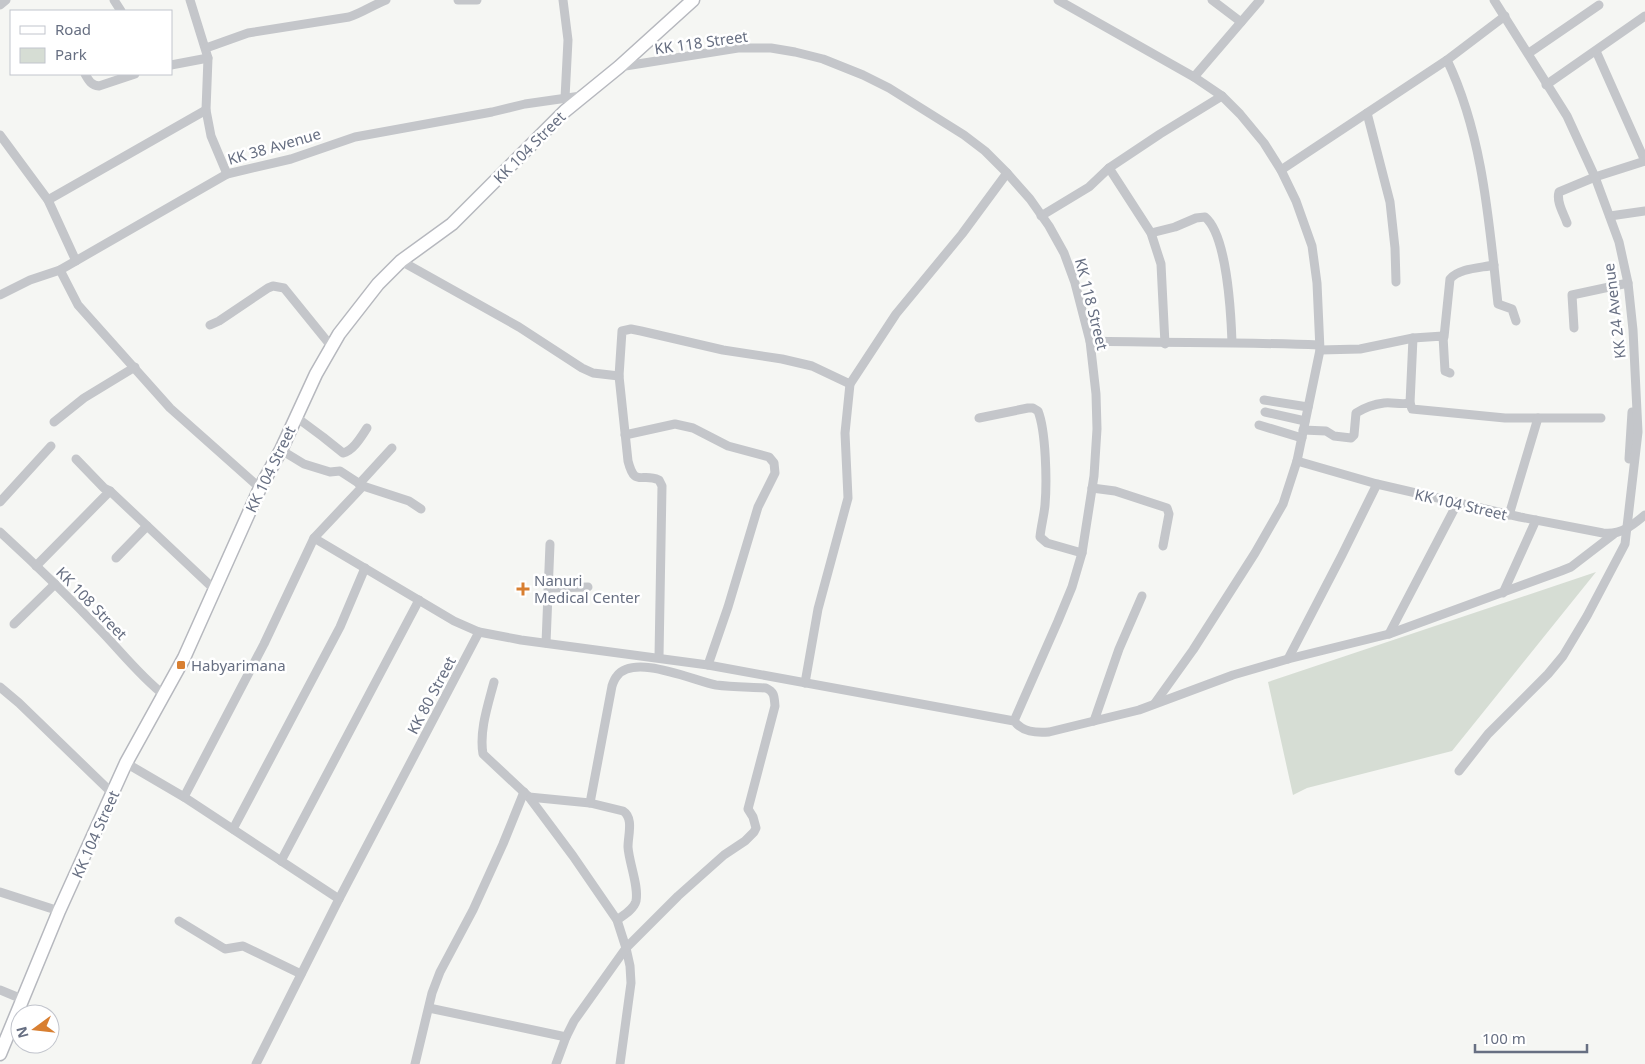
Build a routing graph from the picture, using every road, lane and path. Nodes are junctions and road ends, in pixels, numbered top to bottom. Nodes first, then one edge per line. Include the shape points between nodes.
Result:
1 (6, 0) edge
2 (190, 0) edge
3 (386, 0) edge
4 (458, 0) edge
5 (477, 0) edge
6 (563, 0) edge
7 (693, 0) edge
8 (1058, 0) edge
9 (1212, 0) edge
10 (1260, 0) edge
11 (1494, 0) edge
12 (0, 5) edge
13 (1598, 5) dead end
14 (1504, 16) junction
15 (1645, 16) edge
16 (1241, 22) junction
17 (206, 48) junction
18 (1596, 51) junction
19 (1529, 53) junction
20 (208, 58) junction
21 (1447, 60) junction
22 (172, 65) edge
23 (619, 67) junction
24 (86, 75) edge
25 (132, 75) edge
26 (1194, 77) junction
27 (1546, 85) junction
28 (582, 96) junction
29 (1222, 96) junction
30 (565, 98) junction
31 (206, 110) junction
32 (1367, 113) junction
33 (0, 135) edge
34 (1645, 161) edge
35 (1109, 168) junction
36 (1281, 170) junction
37 (227, 174) junction
38 (1007, 174) junction
39 (1595, 177) junction
40 (48, 200) junction
41 (1645, 211) edge
42 (1041, 216) junction
43 (1610, 216) junction
44 (1567, 223) dead end
45 (1152, 233) junction
46 (76, 261) junction
47 (401, 261) junction
48 (1494, 265) junction
49 (60, 270) junction
50 (1396, 282) dead end
51 (1628, 283) junction
52 (0, 295) edge
53 (1516, 321) dead end
54 (210, 325) dead end
55 (1574, 328) dead end
56 (1444, 337) junction
57 (1413, 338) junction
58 (1090, 341) junction
59 (1232, 342) junction
60 (1165, 344) junction
61 (331, 346) junction
62 (1319, 348) junction
63 (135, 367) junction
64 (1450, 373) dead end
65 (619, 376) junction
66 (850, 384) junction
67 (1264, 400) dead end
68 (1410, 403) junction
69 (1308, 407) junction
70 (1265, 412) dead end
71 (296, 417) junction
72 (978, 418) dead end
73 (1538, 418) junction
74 (1601, 418) dead end
75 (54, 422) dead end
76 (1259, 425) dead end
77 (367, 428) dead end
78 (1303, 430) junction
79 (625, 435) junction
80 (51, 446) dead end
81 (392, 448) dead end
82 (280, 450) junction
83 (76, 459) dead end
84 (1297, 461) junction
85 (1377, 484) junction
86 (361, 485) junction
87 (260, 488) junction
88 (1092, 488) junction
89 (110, 491) junction
90 (0, 502) edge
91 (1458, 502) junction
92 (421, 509) dead end
93 (1509, 515) junction
94 (1645, 516) edge
95 (1536, 520) junction
96 (147, 526) junction
97 (1629, 527) junction
98 (0, 532) edge
99 (1614, 534) junction
100 (314, 538) junction
101 (550, 544) dead end
102 (1163, 546) dead end
103 (1082, 553) junction
104 (116, 558) dead end
105 (36, 566) junction
106 (365, 568) junction
107 (55, 584) junction
108 (588, 587) dead end
109 (548, 588) junction
110 (214, 589) junction
111 (1503, 593) junction
112 (1142, 596) dead end
113 (419, 600) junction
114 (14, 624) dead end
115 (479, 632) junction
116 (1389, 634) junction
117 (546, 643) junction
118 (659, 657) junction
119 (1288, 659) junction
120 (708, 665) junction
121 (494, 682) dead end
122 (805, 683) junction
123 (0, 687) edge
124 (164, 695) junction
125 (1154, 704) junction
126 (1014, 721) junction
127 (1094, 721) junction
128 (126, 763) junction
129 (1459, 771) dead end
130 (113, 794) junction
131 (527, 794) junction
132 (184, 797) junction
133 (590, 804) junction
134 (232, 829) junction
135 (281, 861) junction
136 (0, 892) edge
137 (339, 899) junction
138 (60, 911) junction
139 (617, 920) junction
140 (179, 922) dead end
141 (626, 948) junction
142 (301, 974) junction
143 (0, 990) edge
144 (22, 999) junction
145 (428, 1008) junction
146 (566, 1036) junction
147 (0, 1051) edge
148 (258, 1063) edge
149 (415, 1064) edge
150 (556, 1064) edge
151 (620, 1064) edge

1 - 12 street
2 - 17 street
3 - 17 street via 349,16 248,32
4 - 5 street
6 - 30 street via 568,40
7 - 23 street, KK 104 Street
8 - 26 street
9 - 16 street
10 - 16 street
11 - 14 street, KK 24 Avenue
13 - 19 street
14 - 19 street, KK 24 Avenue
14 - 21 street
15 - 18 street
16 - 26 street
17 - 20 street
18 - 27 street
18 - 34 street
19 - 27 street, KK 24 Avenue
20 - 22 street
20 - 31 street
21 - 32 street
21 - 48 street via 1460,87 1471,126 1487,206
23 - 28 street, KK 104 Street
23 - 38 street, KK 118 Street via 738,48 771,48 823,59 890,88 985,151
24 - 25 street via 90,82 99,86
26 - 29 street
27 - 39 street, KK 24 Avenue via 1567,116
28 - 30 street, KK 38 Avenue
28 - 47 street, KK 104 Street via 452,224
29 - 35 street
29 - 36 street via 1264,143
30 - 37 street, KK 38 Avenue via 356,137
31 - 37 street via 211,136
31 - 40 street
32 - 36 street
32 - 50 street via 1390,202
33 - 40 street
34 - 39 street
35 - 42 street via 1089,187
35 - 45 street
36 - 62 street via 1312,246
37 - 46 street, KK 38 Avenue
38 - 42 street, KK 118 Street
38 - 66 street via 896,314
39 - 43 street, KK 24 Avenue
39 - 44 street via 1559,192
40 - 46 street
41 - 43 street
42 - 58 street, KK 118 Street via 1064,253
43 - 51 street, KK 24 Avenue
45 - 59 street via 1196,218 1204,217 1212,225 1227,276
45 - 60 street via 1161,264
46 - 49 street, KK 38 Avenue
47 - 61 street, KK 104 Street via 372,290
47 - 65 street via 519,327 582,368
48 - 53 street via 1498,304 1512,309
48 - 56 street via 1454,274 1450,279
49 - 52 street, KK 38 Avenue
49 - 63 street via 78,305
51 - 55 street via 1572,295
51 - 97 street, KK 24 Avenue via 1638,432
54 - 61 street via 268,288 279,286
56 - 57 street
56 - 64 street via 1444,366
57 - 62 street via 1346,350
57 - 68 street
58 - 60 street
58 - 88 street, KK 118 Street via 1097,429
59 - 60 street
59 - 62 street
61 - 71 street, KK 104 Street
62 - 69 street
63 - 75 street via 84,398
63 - 87 street via 170,408
65 - 66 street via 620,336 622,331 631,329 812,366
65 - 79 street
66 - 122 street via 845,433 848,498 818,608
67 - 69 street
68 - 73 street via 1412,409 1419,410
68 - 78 street via 1384,403 1356,413 1351,438 1334,436 1326,431
69 - 78 street
70 - 78 street
71 - 77 street via 342,453 356,444
71 - 82 street, KK 104 Street
72 - 103 street via 1028,408 1038,410 1045,478 1040,537
73 - 74 street
73 - 93 street
76 - 78 street
78 - 84 street
79 - 118 street via 632,474 660,480 662,486
79 - 120 street via 684,425 728,446 768,457 774,463 775,472 758,507
80 - 90 street
81 - 86 street
82 - 86 street via 304,464 330,472 340,471
82 - 87 street, KK 104 Street
83 - 89 street
84 - 85 street, KK 104 Street
84 - 125 street via 1283,504 1255,553 1194,650
85 - 91 street, KK 104 Street
85 - 119 street
86 - 92 street via 408,501
86 - 100 street
87 - 110 street, KK 104 Street
88 - 102 street via 1115,491 1166,508 1169,514
88 - 103 street, KK 118 Street
89 - 96 street
89 - 105 street
91 - 93 street, KK 104 Street
91 - 116 street
93 - 95 street, KK 104 Street
94 - 97 street
95 - 99 street, KK 104 Street
95 - 111 street
96 - 104 street
96 - 110 street
97 - 99 street
97 - 129 street, KK 24 Avenue via 1624,544 1587,616 1562,656 1488,734
98 - 105 street, KK 108 Street
99 - 111 street via 1571,567
100 - 106 street
100 - 132 street via 264,644
101 - 109 street
103 - 126 street, KK 118 Street via 1072,587
105 - 107 street, KK 108 Street
106 - 113 street
106 - 134 street via 340,626
107 - 114 street
107 - 124 street, KK 108 Street
108 - 109 street
109 - 117 street
110 - 124 street, KK 104 Street
111 - 116 street
112 - 127 street
113 - 115 street
113 - 135 street
115 - 117 street
115 - 137 street, KK 80 Street
116 - 119 street
117 - 118 street
118 - 120 street
119 - 125 street via 1232,675
120 - 122 street
121 - 131 street via 486,710 483,754
122 - 126 street
123 - 130 street
124 - 128 street, KK 104 Street
125 - 127 street
126 - 127 street via 1021,729 1037,733
128 - 130 street, KK 104 Street
128 - 132 street
130 - 138 street, KK 104 Street
131 - 133 street
131 - 139 street
131 - 145 street via 440,972
132 - 134 street
133 - 139 street via 623,811 630,820 629,860 637,895 635,904
133 - 141 street via 612,686 617,675 624,670 640,667 664,670 716,685 771,690 775,706 748,809 756,828 754,832 678,896
134 - 135 street
135 - 137 street
136 - 138 street
137 - 142 street, KK 80 Street
138 - 144 street, KK 104 Street
139 - 141 street
140 - 142 street via 226,949 242,946
141 - 146 street
141 - 151 street via 631,983
142 - 148 street, KK 80 Street
143 - 144 street
144 - 147 street, KK 104 Street
145 - 146 street
145 - 149 street
146 - 150 street

